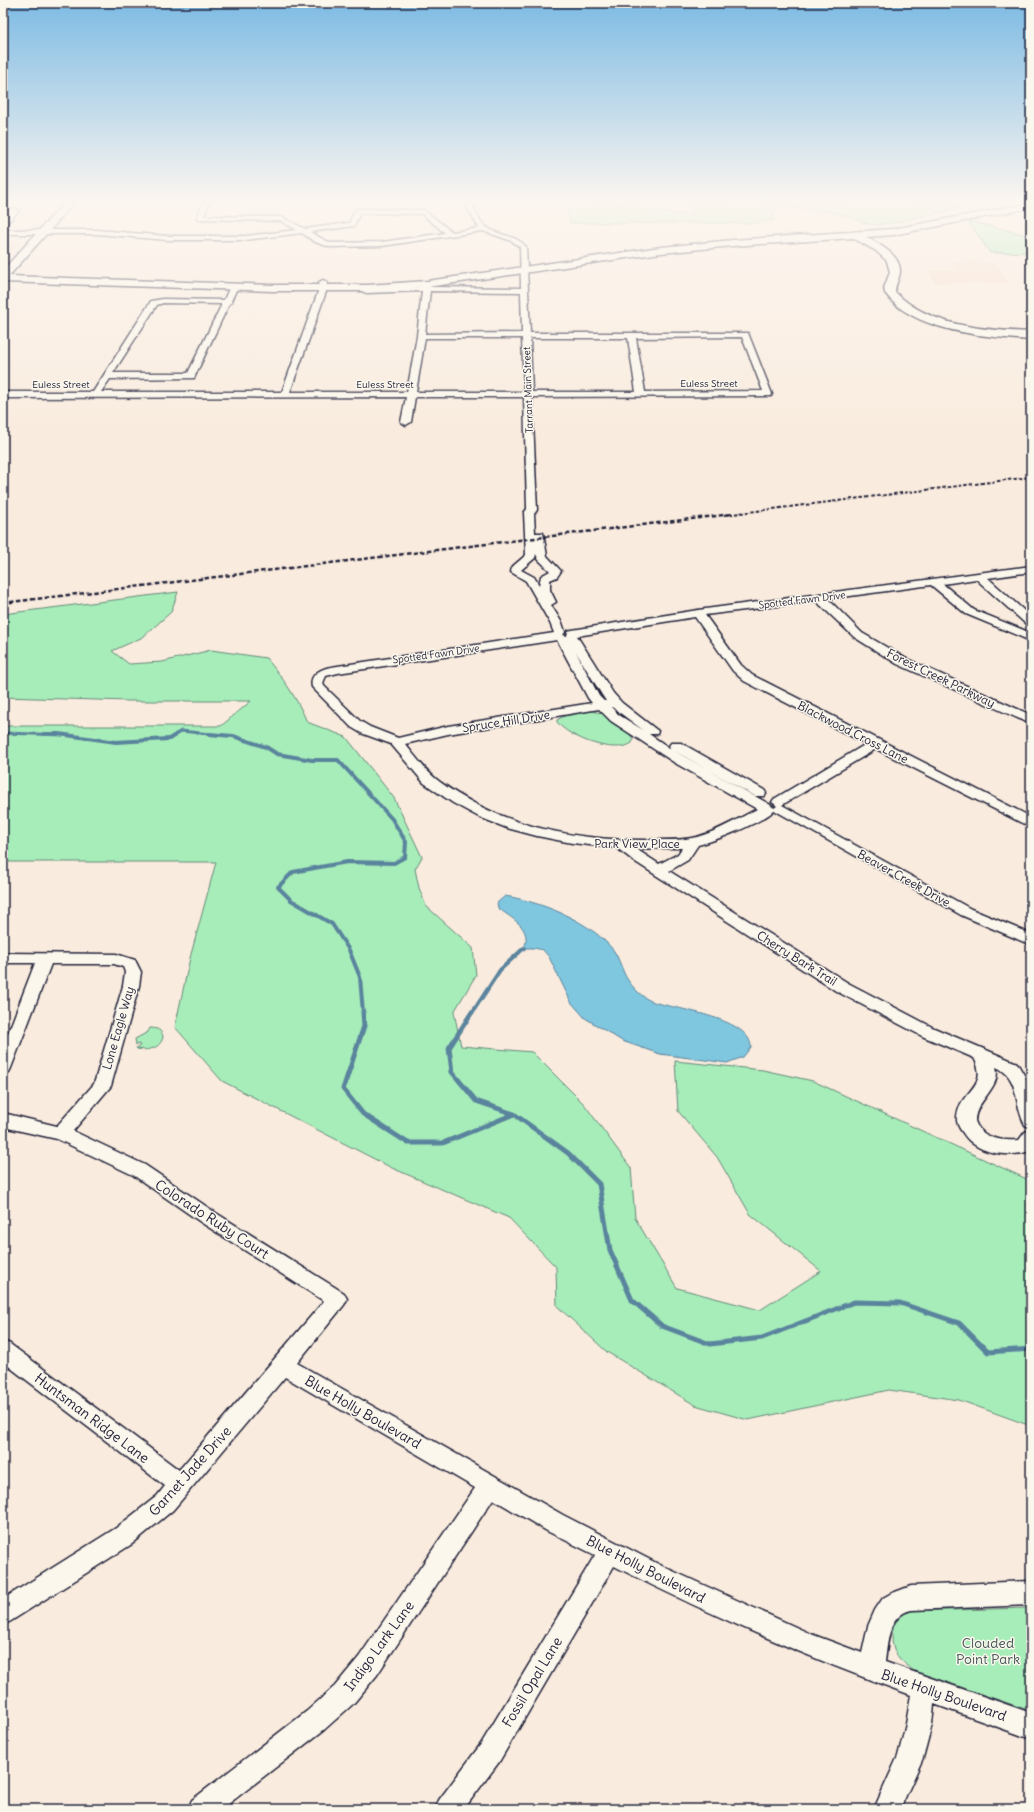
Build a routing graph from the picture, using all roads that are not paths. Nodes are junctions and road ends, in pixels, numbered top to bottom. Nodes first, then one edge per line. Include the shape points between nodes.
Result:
1 (427, 287) edge
2 (233, 288) edge
3 (322, 288) edge
4 (361, 288) edge
5 (393, 288) edge
6 (418, 288) edge
7 (445, 288) edge
8 (890, 288) edge
9 (525, 290) joint
10 (366, 291) dead end
11 (228, 302) junction
12 (526, 335) junction
13 (632, 335) junction
14 (421, 336) junction
15 (1031, 336) edge
16 (108, 376) junction
17 (96, 394) junction
18 (528, 394) junction
19 (641, 394) junction
20 (3, 395) edge
21 (285, 395) junction
22 (409, 395) junction
23 (406, 422) dead end
24 (534, 535) junction
25 (1031, 569) edge
26 (979, 576) junction
27 (545, 578) junction
28 (530, 579) junction
29 (934, 582) junction
30 (820, 598) junction
31 (698, 613) junction
32 (1031, 623) edge
33 (565, 635) junction
34 (1031, 637) edge
35 (318, 679) joint
36 (616, 703) junction
37 (602, 705) junction
38 (1031, 720) edge
39 (397, 742) junction
40 (876, 743) junction
41 (773, 806) junction
42 (1031, 807) edge
43 (1018, 815) junction
44 (1031, 822) edge
45 (693, 842) junction
46 (622, 845) junction
47 (660, 870) junction
48 (1031, 940) edge
49 (3, 958) edge
50 (45, 958) junction
51 (981, 1055) junction
52 (3, 1068) edge
53 (3, 1120) edge
54 (1031, 1120) edge
55 (61, 1133) junction
56 (1031, 1137) edge
57 (3, 1350) edge
58 (283, 1365) junction
59 (181, 1485) junction
60 (490, 1485) junction
61 (610, 1551) junction
62 (1031, 1593) edge
63 (3, 1613) edge
64 (872, 1669) junction
65 (924, 1688) junction
66 (1031, 1726) edge
67 (201, 1809) edge
68 (448, 1809) edge
69 (887, 1809) edge

1 - 14 street
2 - 11 street
3 - 21 street
4 - 5 main road
6 - 10 street
7 - 9 street
8 - 15 main road via 890,293 907,308 928,318 959,327
9 - 12 street, Tarrant Main Street
11 - 16 street via 154,303
11 - 16 street via 190,376
12 - 13 street
12 - 14 street
12 - 18 street, Tarrant Main Street
13 - 19 street
13 - 19 street, Euless Street via 745,335 768,394
14 - 22 street
16 - 17 street
17 - 20 street, Euless Street
17 - 21 street, Euless Street
18 - 19 street, Euless Street
18 - 22 street, Euless Street
18 - 24 street, Tarrant Main Street via 532,510 529,513
21 - 22 street, Euless Street
22 - 23 street
24 - 27 street via 542,557 556,571
24 - 28 street, Beaver Creek Drive via 531,556 516,569 516,572
25 - 26 street, Spotted Fawn Drive
26 - 29 street, Spotted Fawn Drive
26 - 32 street
27 - 28 street
27 - 33 street, Beaver Creek Drive via 544,590
28 - 33 street, Beaver Creek Drive
29 - 30 street, Spotted Fawn Drive
29 - 34 street via 970,612
30 - 31 street, Spotted Fawn Drive
30 - 38 street, Forest Creek Parkway via 858,635 901,661
31 - 33 street, Spotted Fawn Drive
31 - 40 street, Blackwood Cross Lane via 737,668 748,678
33 - 35 street, Spotted Fawn Drive via 338,668 324,672
33 - 36 street, Beaver Creek Drive
33 - 37 street, Beaver Creek Drive via 588,688
35 - 39 street, Park View Place via 318,687 362,728
36 - 37 street, Spruce Hill Drive
36 - 41 street, Beaver Creek Drive via 667,741
37 - 39 street, Spruce Hill Drive via 448,730
37 - 41 street, Beaver Creek Drive via 614,718 702,773
39 - 46 street, Park View Place via 433,783 474,809 550,836
40 - 41 street, Park View Place
40 - 43 street, Blackwood Cross Lane
41 - 45 street, Park View Place via 718,835
41 - 48 street, Beaver Creek Drive via 966,912
42 - 43 street
43 - 44 street, Blackwood Cross Lane
45 - 46 street, Park View Place
45 - 47 street via 683,857
46 - 47 street, Cherry Bark Trail
47 - 51 street, Cherry Bark Trail via 842,987 928,1032
49 - 50 street, Lone Eagle Way
50 - 52 street
50 - 55 street, Lone Eagle Way via 116,959 129,964 133,972 102,1086
51 - 54 street, Cherry Bark Trail via 1011,1067 1017,1073
51 - 56 street via 988,1068 988,1079 966,1115 966,1124 972,1133 994,1146 1024,1146
53 - 55 street, Colorado Ruby Court
55 - 58 street, Colorado Ruby Court via 139,1170 209,1218 337,1299
57 - 59 street, Huntsman Ridge Lane
58 - 59 street, Garnet Jade Drive
58 - 60 street, Blue Holly Boulevard
59 - 63 street, Garnet Jade Drive via 152,1515 124,1536
60 - 61 street, Blue Holly Boulevard
60 - 67 street, Indigo Lark Lane via 372,1659 344,1695 316,1720
61 - 64 street, Blue Holly Boulevard via 779,1632
61 - 68 street, Fossil Opal Lane via 490,1753
62 - 64 street via 911,1598 899,1601 890,1607 882,1620
64 - 65 street, Blue Holly Boulevard
65 - 66 street, Blue Holly Boulevard
65 - 69 street via 919,1724 910,1758

